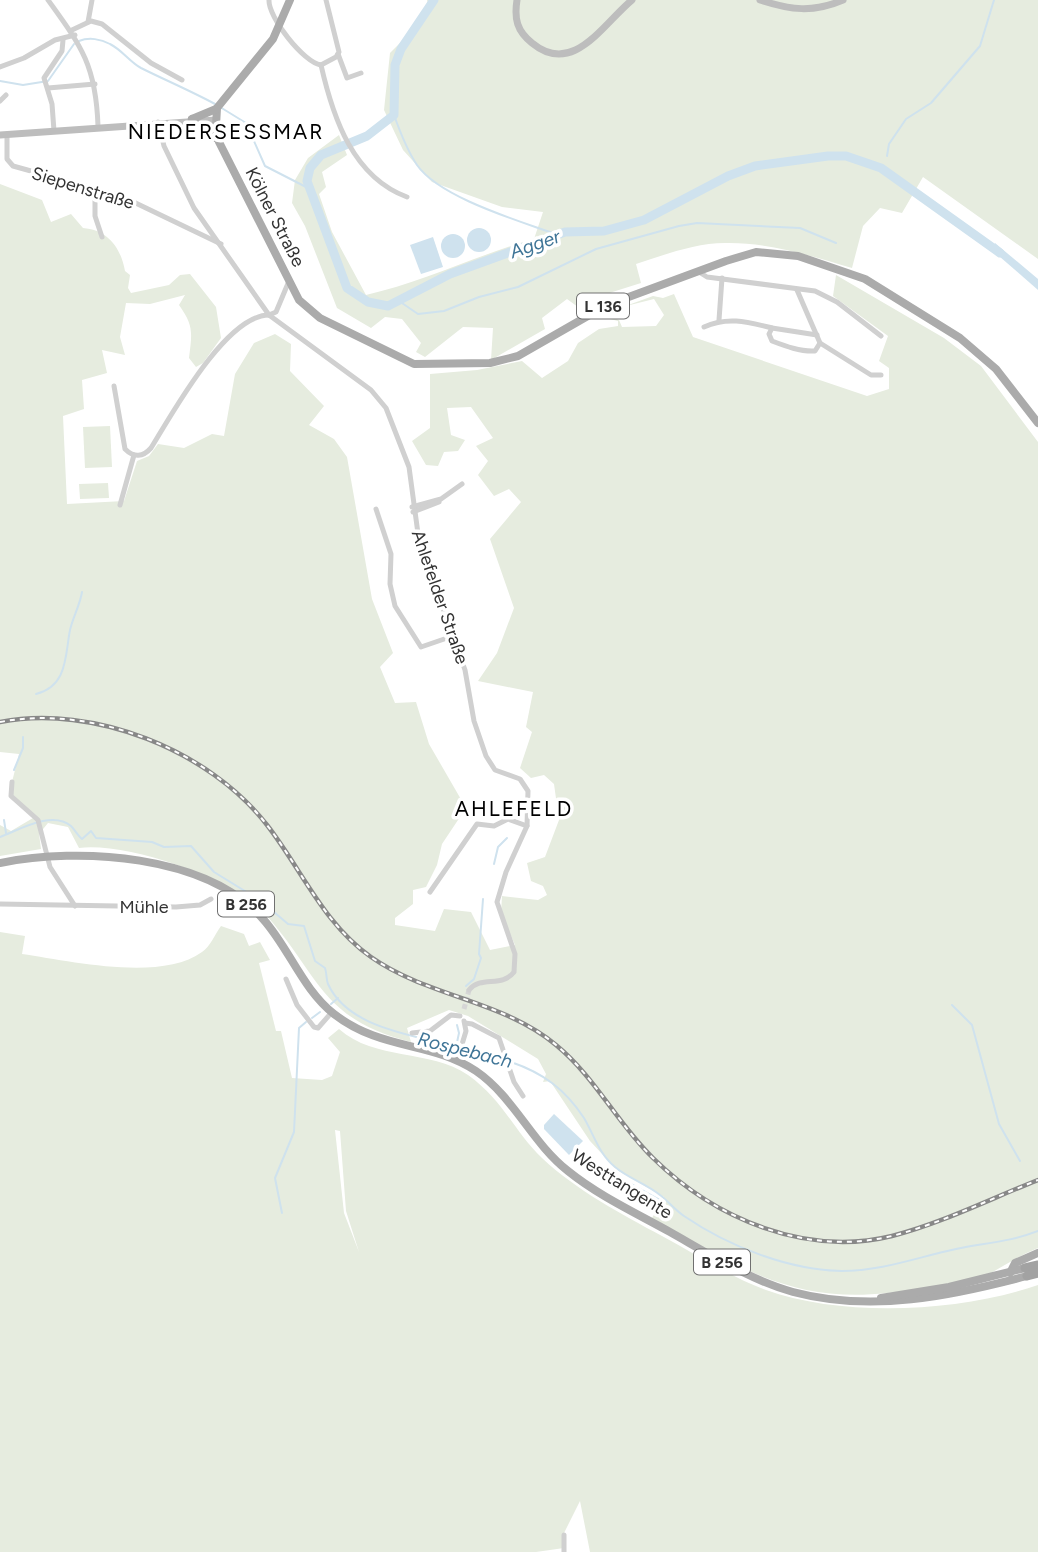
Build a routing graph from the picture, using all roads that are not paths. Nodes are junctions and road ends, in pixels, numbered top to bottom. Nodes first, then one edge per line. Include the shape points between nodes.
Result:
1 (48, 0) edge
2 (92, 0) edge
3 (269, 0) edge
4 (290, 0) edge
5 (326, 0) edge
6 (517, 0) edge
7 (632, 0) edge
8 (760, 0) edge
9 (843, 0) edge
10 (88, 22) junction
11 (280, 26) junction
12 (76, 37) junction
13 (63, 40) junction
14 (338, 51) junction
15 (321, 65) junction
16 (0, 66) edge
17 (361, 73) dead end
18 (182, 80) dead end
19 (95, 84) junction
20 (47, 87) junction
21 (6, 95) dead end
22 (0, 101) edge
23 (218, 106) junction
24 (192, 120) junction
25 (216, 120) junction
26 (158, 122) junction
27 (98, 126) junction
28 (54, 131) junction
29 (4, 134) edge
30 (219, 142) junction
31 (95, 188) junction
32 (407, 197) dead end
33 (105, 235) dead end
34 (221, 244) junction
35 (699, 272) junction
36 (722, 278) junction
37 (289, 281) junction
38 (797, 290) junction
39 (269, 315) junction
40 (719, 320) junction
41 (704, 327) dead end
42 (772, 328) junction
43 (817, 335) junction
44 (881, 336) dead end
45 (820, 343) junction
46 (881, 375) dead end
47 (114, 386) dead end
48 (1038, 423) edge
49 (134, 455) junction
50 (462, 486) dead end
51 (120, 505) dead end
52 (376, 509) dead end
53 (412, 510) junction
54 (453, 636) junction
55 (12, 782) dead end
56 (527, 826) junction
57 (47, 856) junction
58 (0, 863) edge
59 (430, 892) dead end
60 (211, 899) dead end
61 (2, 904) edge
62 (75, 906) junction
63 (286, 979) dead end
64 (469, 990) dead end
65 (464, 1009) tunnel mouth
66 (332, 1012) junction
67 (460, 1016) junction
68 (465, 1023) junction
69 (412, 1033) dead end
70 (458, 1057) junction
71 (523, 1096) dead end
72 (1038, 1253) edge
73 (1038, 1265) edge
74 (1025, 1268) junction
75 (1010, 1272) junction
76 (1038, 1273) edge
77 (1000, 1283) junction
78 (869, 1301) junction
79 (564, 1535) dead end
80 (564, 1552) edge

1 - 12 street
2 - 10 street
3 - 11 street via 270,13
4 - 11 main road
5 - 14 street
6 - 7 main road via 517,27 535,46 559,55 581,49
8 - 9 main road via 808,10
10 - 12 street
10 - 18 street via 102,24 151,63
11 - 15 street via 309,62
11 - 23 main road
12 - 13 street
12 - 19 street
13 - 16 street
13 - 20 street via 62,51 44,78
14 - 15 street
14 - 17 street via 347,78
15 - 32 street via 345,136 363,169 380,185
19 - 20 street
19 - 27 street
20 - 28 street
21 - 22 street
23 - 24 main road
23 - 25 main road, Kölner Straße / L 136
24 - 25 main road
24 - 26 main road
24 - 30 main road
25 - 30 main road, Kölner Straße / L 136
26 - 27 main road
26 - 34 street, Ahlefelder Straße via 164,146 194,208
27 - 28 main road
28 - 29 main road
29 - 31 street, Siepenstraße via 7,159 13,166
30 - 37 main road, Kölner Straße / L 136
31 - 33 street via 98,228
31 - 34 street, Siepenstraße via 131,200
34 - 39 street, Ahlefelder Straße
35 - 36 street
35 - 37 main road, Kölner Straße / L 136 via 601,307 518,356 455,365 414,364 320,318 299,300
35 - 48 main road, L 136 via 756,252 798,256 864,279 980,352
36 - 38 street
36 - 40 street
37 - 39 street via 276,312
38 - 43 street
38 - 44 street via 815,291 837,302
39 - 49 street via 232,332 151,448
39 - 53 street, Ahlefelder Straße via 379,398 409,467
40 - 41 street
40 - 42 street
42 - 43 street
42 - 45 street via 772,341 782,345 809,352
43 - 45 street
45 - 46 street via 872,375
47 - 49 street via 124,444
49 - 51 street
50 - 53 street, Ahlefelder Straße
52 - 54 street via 391,554 395,606 421,647
53 - 54 street, Ahlefelder Straße via 427,568
54 - 56 street, Ahlefelder Straße via 491,766 520,779 528,791
55 - 57 street via 10,796 39,823
56 - 59 street via 508,819 494,826 477,824
56 - 64 street, Ahlefelder Straße via 497,902 515,954 514,972 502,981 479,982
57 - 58 main road, Westtangente / B 256
57 - 62 street
57 - 66 main road, Westtangente / B 256 via 152,864 217,885 263,918
60 - 62 street, Mühle via 176,907
61 - 62 street, Mühle
63 - 66 street via 297,1005 314,1027
65 - 67 street
66 - 70 main road, Westtangente / B 256 via 369,1037
67 - 68 street
67 - 69 street via 450,1016 430,1031
68 - 70 street
68 - 71 street via 499,1038
70 - 78 main road, Westtangente / B 256 via 489,1081 557,1162 600,1192 757,1278 793,1292
72 - 74 main road
73 - 74 highway, Westtangente / B 256
74 - 75 main road, Westtangente / B 256
74 - 76 highway, Westtangente / B 256
74 - 77 main road, Westtangente / B 256
75 - 77 main road
75 - 78 main road, Westtangente / B 256
77 - 78 main road, Westtangente / B 256 via 915,1301
79 - 80 street

